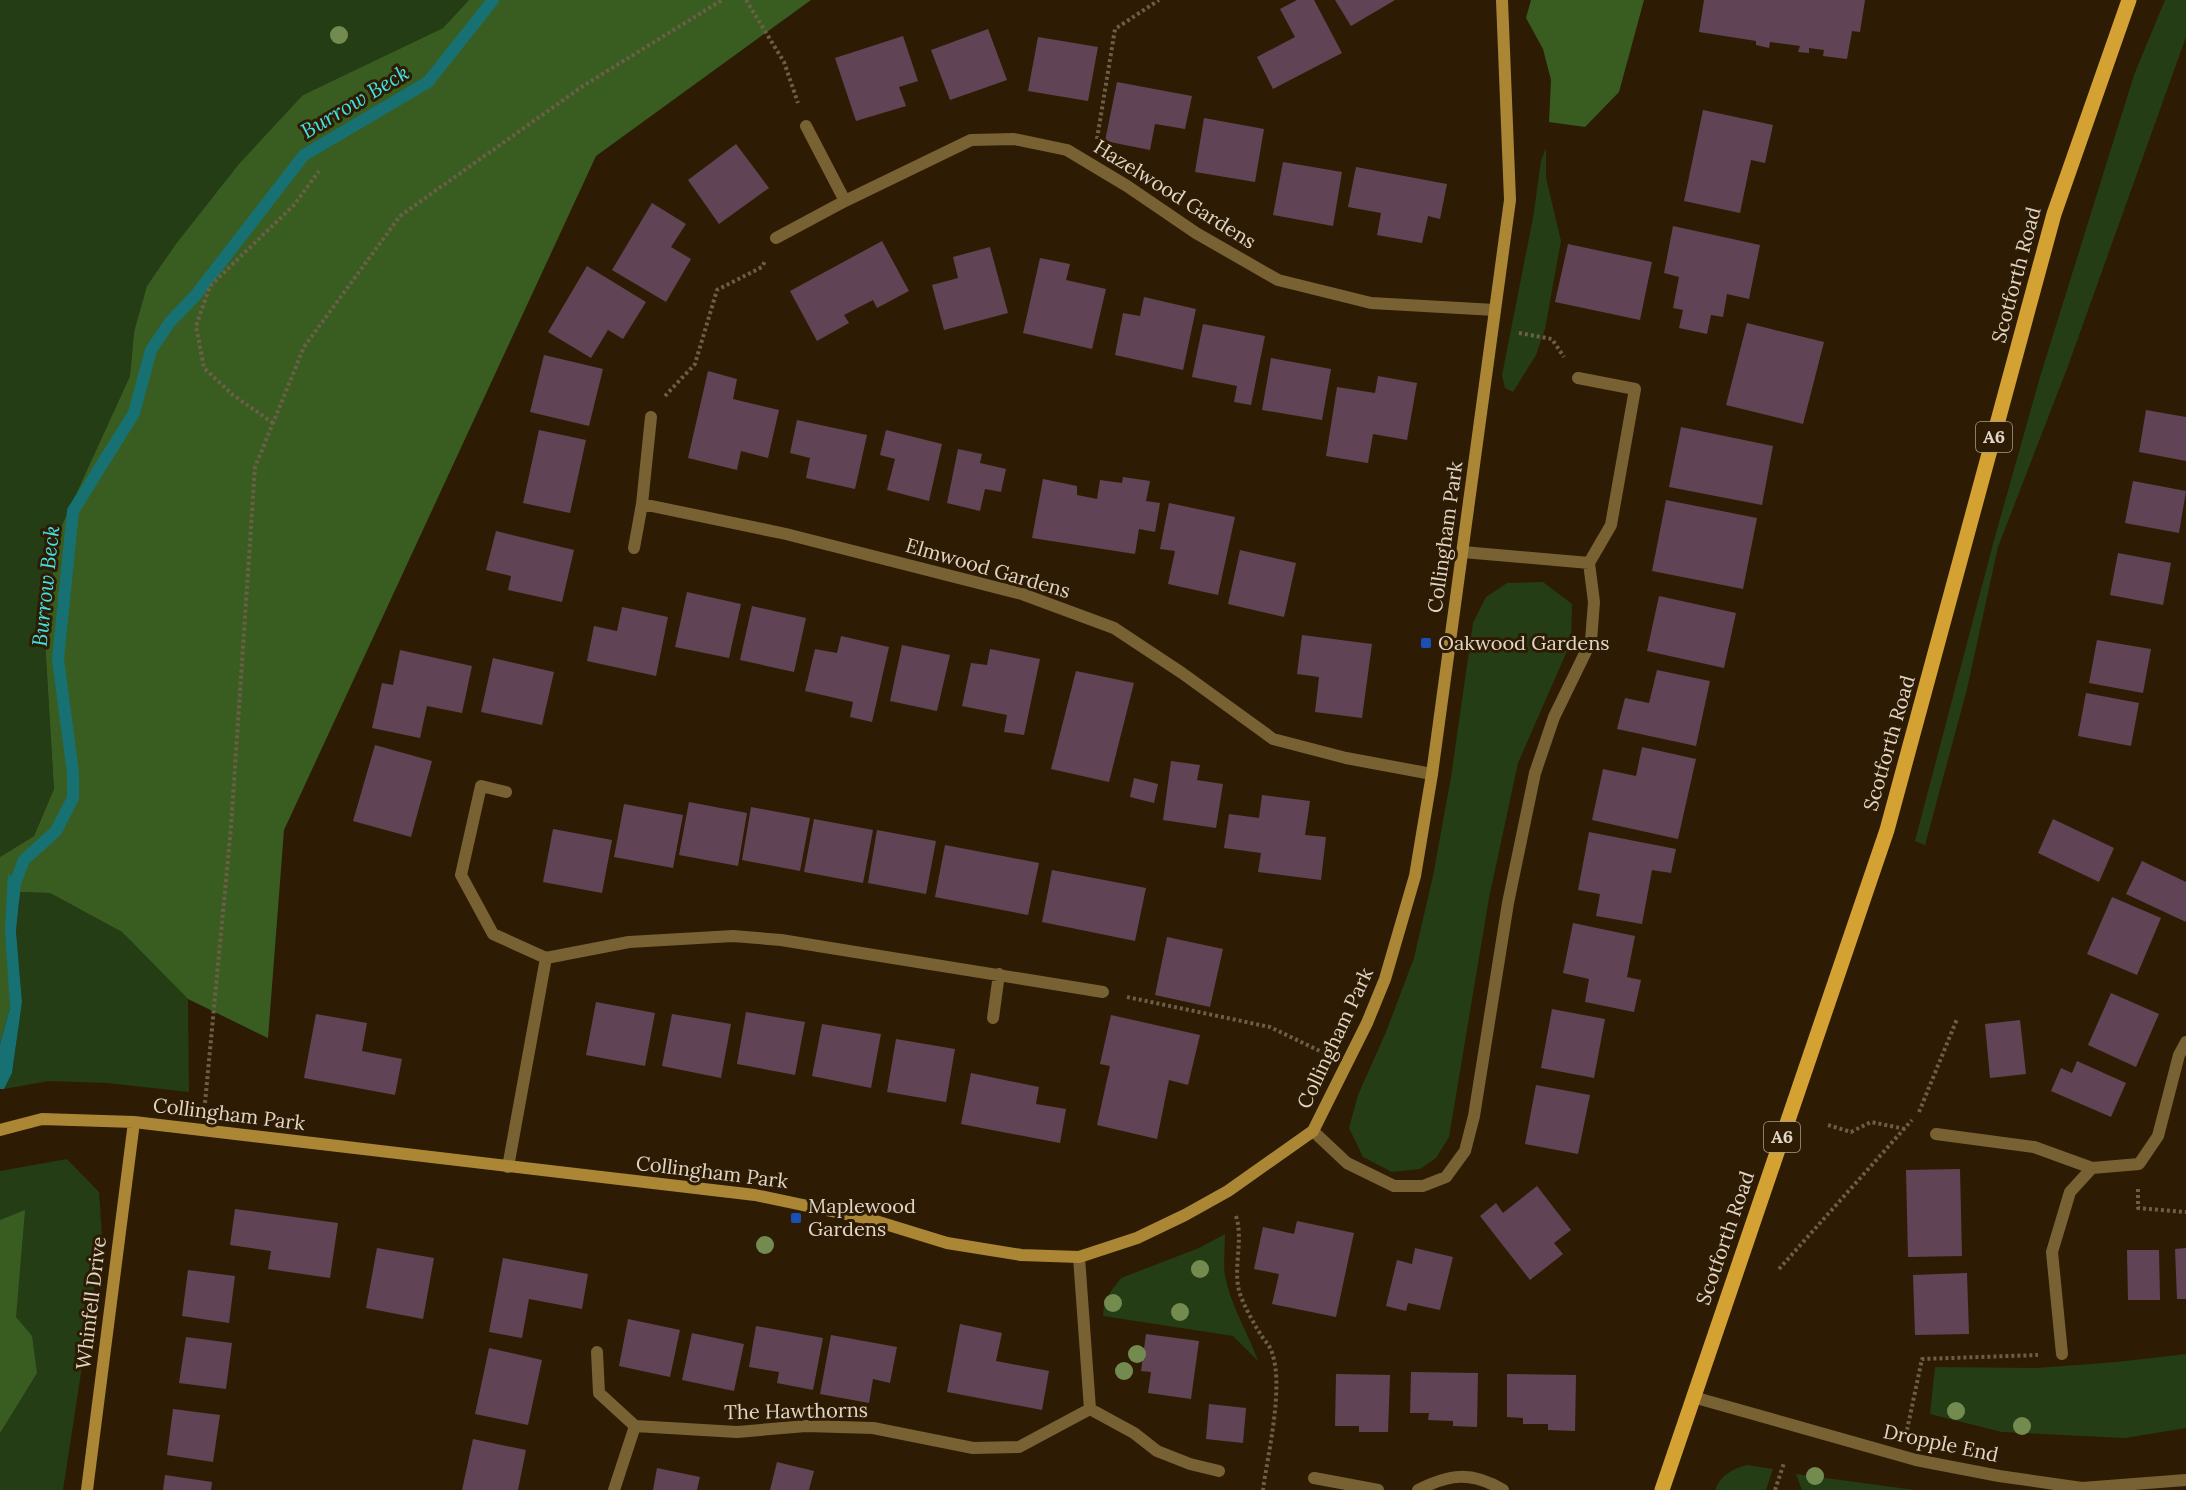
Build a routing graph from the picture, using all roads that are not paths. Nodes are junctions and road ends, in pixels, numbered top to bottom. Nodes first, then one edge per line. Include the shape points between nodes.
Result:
1 (1502, 0) edge
2 (2129, 0) edge
3 (806, 126) road end
4 (845, 201) junction
5 (776, 238) road end
6 (1495, 310) junction
7 (1578, 378) road end
8 (651, 417) road end
9 (642, 504) junction
10 (634, 548) dead end
11 (1463, 552) junction
12 (1589, 563) junction
13 (1432, 774) junction
14 (506, 792) dead end
15 (546, 958) junction
16 (999, 974) junction
17 (1103, 992) road end
18 (993, 1018) dead end
19 (2186, 1042) edge
20 (134, 1122) junction
21 (0, 1130) edge
22 (1313, 1131) junction
23 (1936, 1134) road end
24 (508, 1167) junction
25 (2092, 1168) junction
26 (1079, 1257) junction
27 (597, 1352) dead end
28 (2062, 1354) road end
29 (1693, 1397) junction
30 (1090, 1409) junction
31 (635, 1426) junction
32 (1219, 1471) dead end
33 (1314, 1478) dead end
34 (2186, 1480) edge
35 (87, 1490) edge
36 (614, 1490) edge
37 (1378, 1490) edge
38 (1418, 1490) edge
39 (1503, 1490) edge
40 (1662, 1490) edge

1 - 6 street, Collingham Park via 1510,200
2 - 29 main road, Scotforth Road / A6 via 2054,214 1887,830
3 - 4 street
4 - 5 street, Hazelwood Gardens
4 - 6 street, Hazelwood Gardens via 970,140 1014,139 1067,150 1278,280 1371,303
6 - 11 street, Collingham Park
7 - 12 street via 1635,389 1611,525
8 - 9 street
9 - 10 street
9 - 13 street, Elmwood Gardens via 786,534 1023,594 1114,628 1273,739
11 - 12 street
11 - 13 street, Collingham Park
12 - 22 street via 1594,602 1591,641 1554,717 1535,773 1465,1151 1446,1178 1423,1186 1394,1186 1347,1163
13 - 22 street, Collingham Park via 1402,927 1366,1023
14 - 15 street via 481,786 461,875 493,934
15 - 16 street via 629,942 733,936
15 - 24 street
16 - 17 street
16 - 18 street
19 - 25 street via 2158,1136 2139,1164
20 - 21 street, Collingham Park via 42,1119
20 - 24 street, Collingham Park
20 - 35 street, Whinfell Drive
22 - 26 street, Collingham Park via 1228,1191 1185,1215 1137,1238
23 - 25 street via 2034,1147
24 - 26 street, Collingham Park via 755,1195 869,1219 947,1243 1021,1255
25 - 28 street via 2070,1192 2052,1252
26 - 30 street
27 - 31 street via 599,1393
29 - 34 street, Dropple End via 1896,1454 1999,1476 2082,1488
29 - 40 main road, Scotforth Road / A6
30 - 31 street, The Hawthorns via 1019,1447 973,1449 873,1428 806,1426 737,1432
30 - 32 street via 1134,1433 1157,1451
31 - 36 street
33 - 37 street
38 - 39 street via 1457,1476 1489,1482

